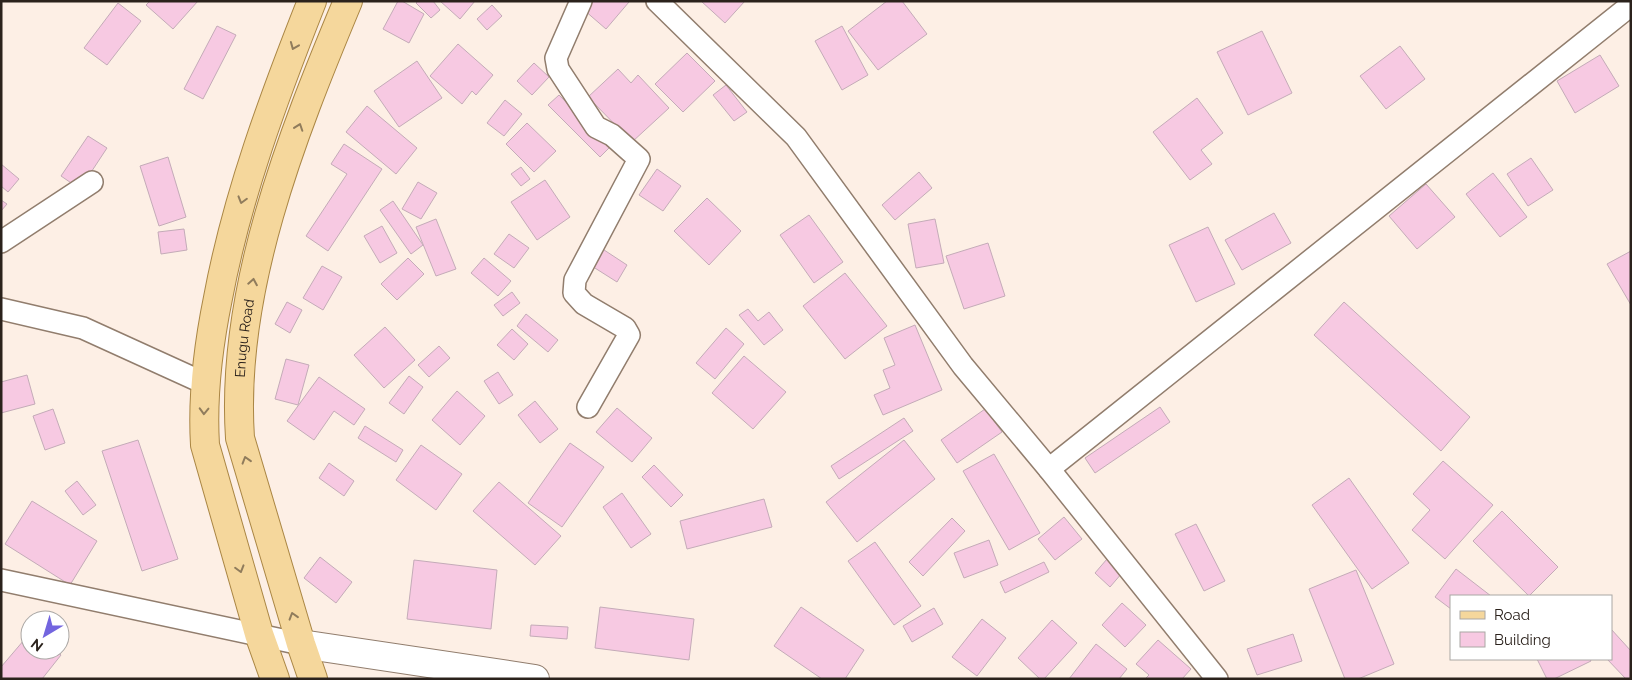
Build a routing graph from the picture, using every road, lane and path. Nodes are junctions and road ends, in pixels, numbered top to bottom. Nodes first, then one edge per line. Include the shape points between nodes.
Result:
1 (312, 1) edge
2 (348, 1) edge
3 (580, 1) edge
4 (657, 1) edge
5 (1631, 5) edge
6 (92, 182) dead end
7 (1, 242) edge
8 (1, 309) edge
9 (206, 384) junction
10 (588, 407) dead end
11 (1049, 469) junction
12 (1, 580) edge
13 (259, 634) junction
14 (301, 644) junction
15 (275, 679) edge
16 (313, 679) edge
17 (536, 679) edge
18 (1217, 679) edge

1 -> 9 main road via 287,63 226,253 209,342
14 -> 2 main road, Enugu Road via 240,438 238,412 242,351 257,262 280,179
3 - 10 street via 556,58 558,70 596,127 612,135 639,159 575,280 574,293 584,304 625,328 629,335
4 - 11 street via 796,137 963,366
5 - 11 street
6 - 7 street
8 - 9 street via 84,328
9 -> 13 main road via 205,445
11 - 18 street
12 - 13 street
13 - 14 street
13 - 15 main road
14 - 16 main road, Enugu Road
14 - 17 street

